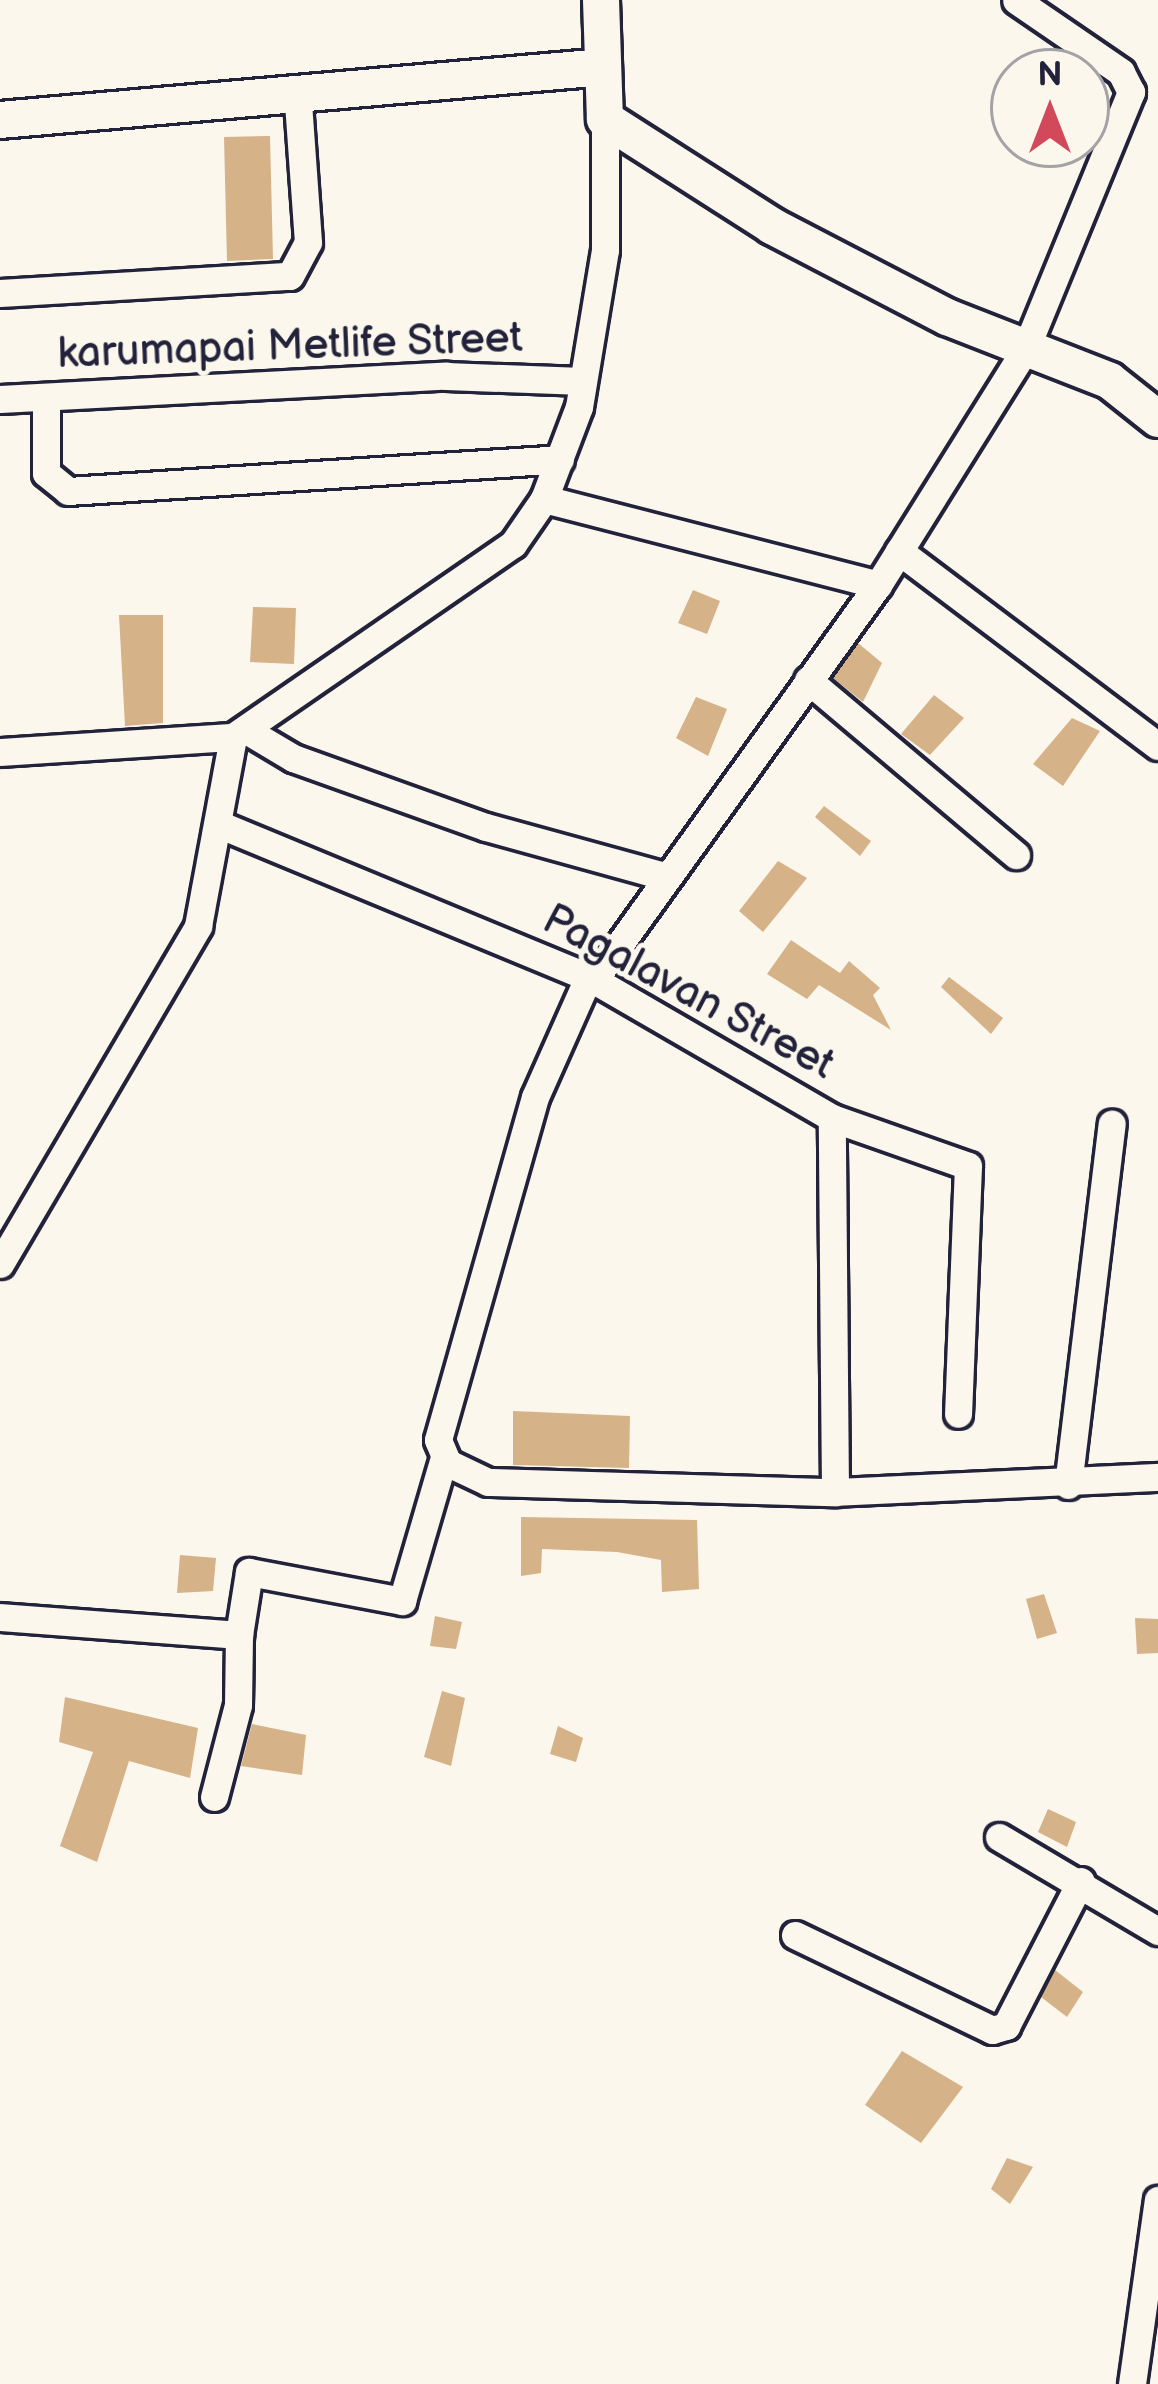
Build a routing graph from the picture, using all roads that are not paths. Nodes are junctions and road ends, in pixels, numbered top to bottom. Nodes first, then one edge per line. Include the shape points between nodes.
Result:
1 (601, 0) edge
2 (1016, 0) edge
3 (603, 68) junction
4 (298, 101) junction
5 (605, 118) junction
6 (0, 120) edge
7 (0, 292) edge
8 (1026, 348) junction
9 (584, 381) junction
10 (46, 397) junction
11 (0, 399) edge
12 (1158, 419) edge
13 (560, 460) junction
14 (544, 500) junction
15 (899, 551) junction
16 (878, 585) junction
17 (808, 680) junction
18 (240, 733) junction
19 (1158, 746) edge
20 (0, 752) edge
21 (223, 826) junction
22 (1016, 856) dead end
23 (664, 876) junction
24 (591, 979) junction
25 (832, 1118) junction
26 (1112, 1124) dead end
27 (0, 1264) edge
28 (958, 1414) dead end
29 (443, 1457) junction
30 (1158, 1477) edge
31 (1068, 1485) junction
32 (836, 1492) junction
33 (0, 1617) edge
34 (239, 1635) junction
35 (214, 1797) dead end
36 (999, 1837) dead end
37 (1081, 1882) junction
38 (1158, 1931) edge
39 (795, 1934) dead end
40 (1158, 2200) edge
41 (1132, 2384) edge

1 - 3 street
2 - 8 street via 1121,72 1131,92
3 - 4 street
3 - 5 street
4 - 6 street
4 - 7 street via 308,242 290,276
5 - 8 street via 772,226
5 - 9 street via 605,250
8 - 12 street via 1110,381
8 - 15 street
9 - 10 street, karumapai Metlife Street via 446,376
9 - 13 street
10 - 11 street, karumapai Metlife Street
10 - 13 street via 46,473 68,491
13 - 14 street
14 - 16 street
14 - 18 street via 513,544
15 - 16 street
15 - 19 street
16 - 17 street
17 - 22 street
17 - 23 street
18 - 20 street
18 - 21 street
18 - 23 street via 486,827
21 - 24 street, Pagalavan Street
21 - 27 street via 198,926
23 - 24 street
24 - 25 street, Pagalavan Street
24 - 29 street via 535,1097 438,1440
25 - 28 street, Pagalavan Street via 953,1158 973,1182
25 - 32 street
26 - 31 street
29 - 32 street via 488,1482
29 - 34 street via 402,1601 249,1572
30 - 31 street
31 - 32 street
33 - 34 street
34 - 35 street via 238,1705
36 - 37 street
37 - 38 street
37 - 39 street via 1006,2026 992,2030
40 - 41 street

